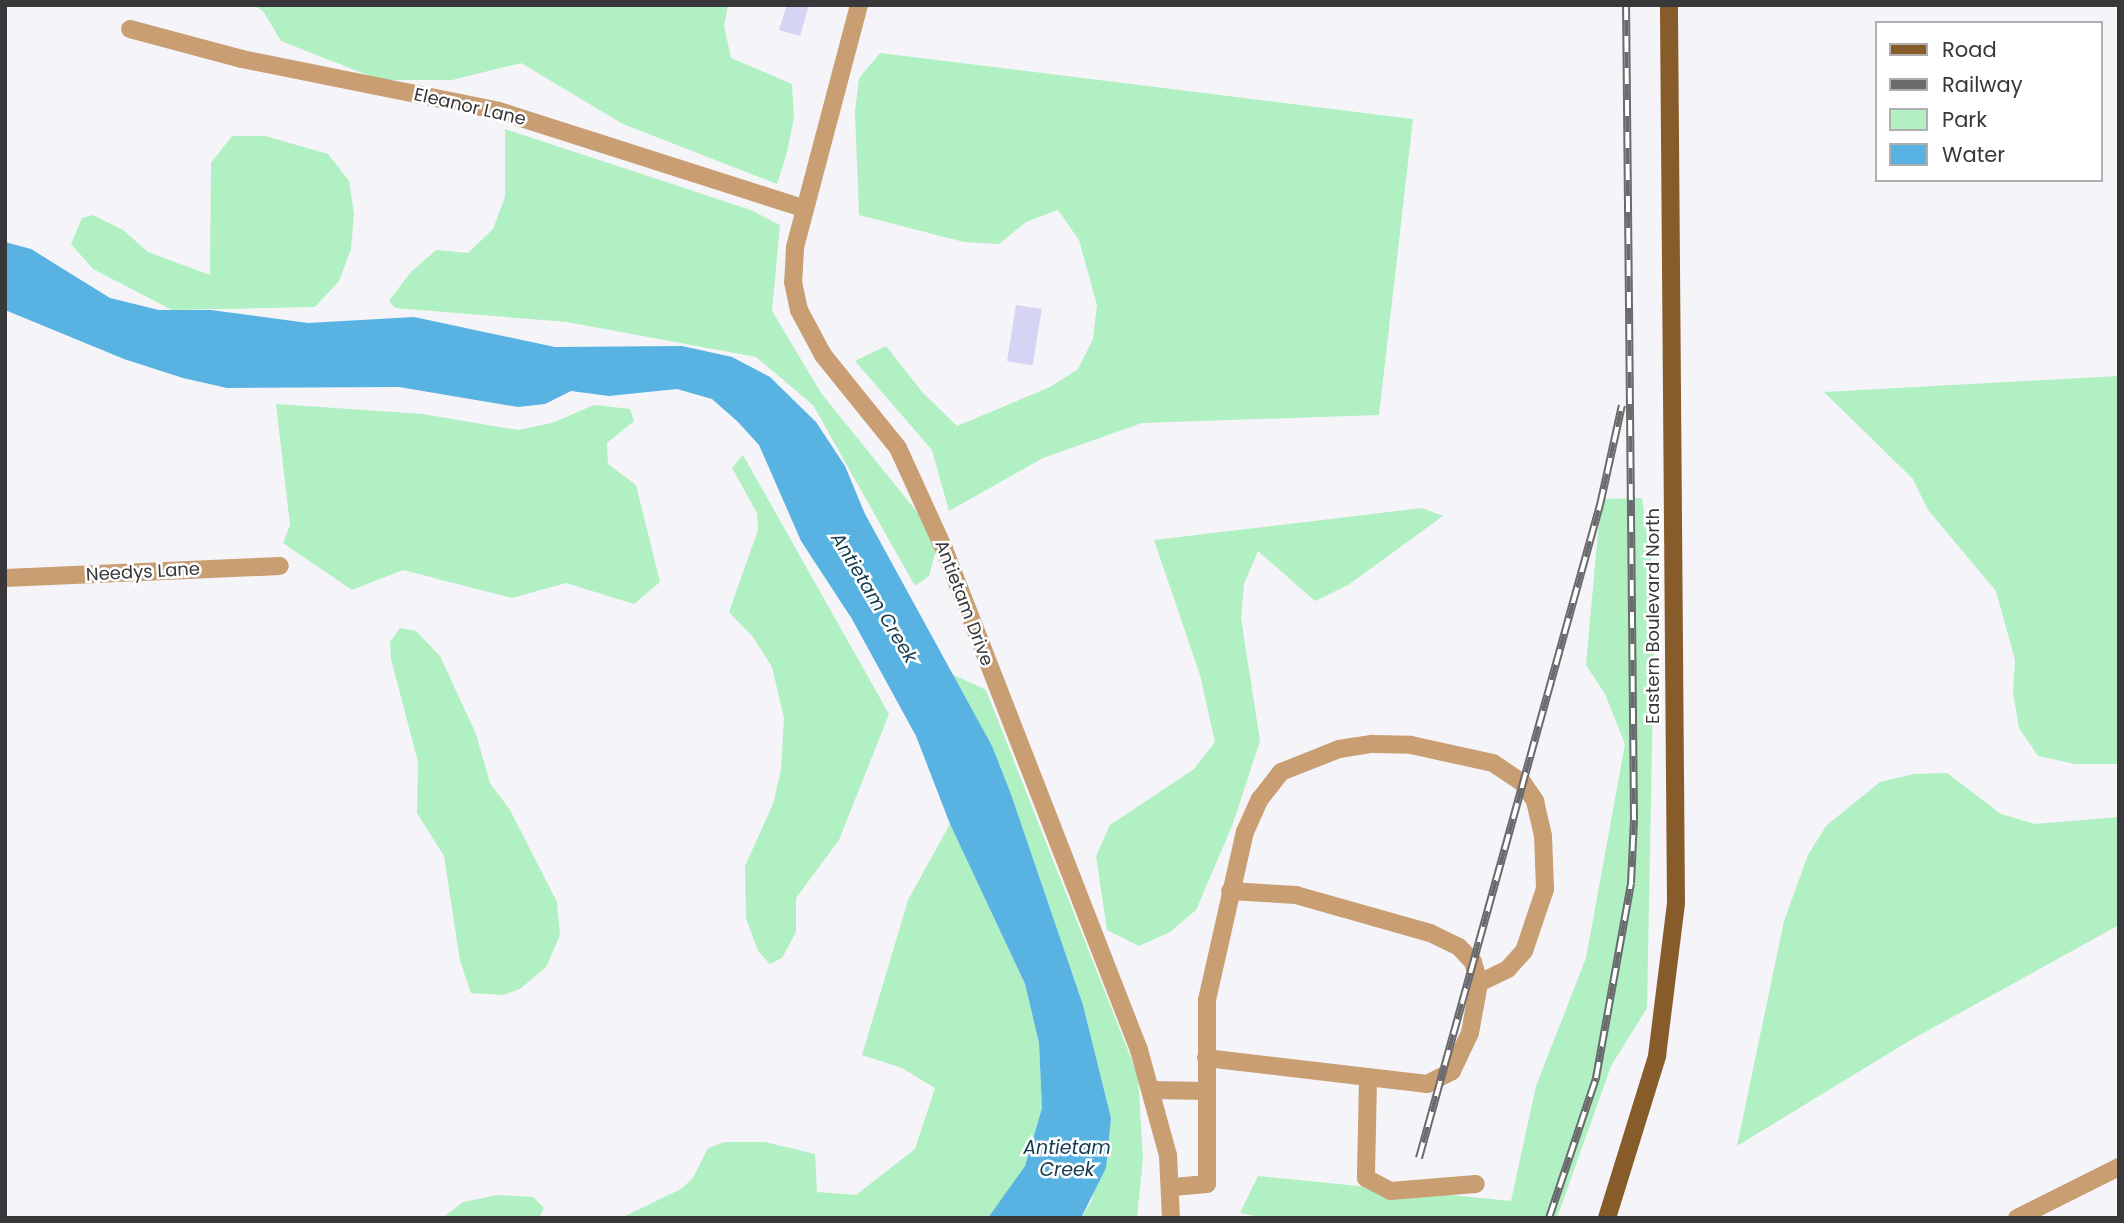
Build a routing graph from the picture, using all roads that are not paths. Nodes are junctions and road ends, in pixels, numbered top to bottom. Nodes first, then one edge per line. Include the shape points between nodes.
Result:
1 (859, 5) edge
2 (1669, 5) edge
3 (130, 29) dead end
4 (803, 208) junction
5 (280, 566) dead end
6 (5, 578) edge
7 (1230, 891) junction
8 (1479, 983) junction
9 (1206, 1058) junction
10 (1368, 1079) junction
11 (1153, 1090) junction
12 (1207, 1091) junction
13 (2119, 1167) edge
14 (1476, 1184) dead end
15 (1173, 1187) junction
16 (1171, 1218) edge
17 (1607, 1218) edge
18 (2017, 1218) edge

1 - 4 street, Antietam Drive
2 - 17 main road, Eastern Boulevard North via 1676,903 1657,1056
3 - 4 street, Eleanor Lane via 242,59 499,111
4 - 11 street, Antietam Drive via 795,248 799,310 823,355 880,422 912,473
5 - 6 street, Needys Lane
7 - 8 street via 1296,895 1430,933 1459,947 1473,962
7 - 8 street via 1245,832 1260,799 1281,772 1309,758 1372,744 1411,745 1493,763 1523,783 1535,801 1543,836 1545,889 1524,951 1508,969
7 - 9 street via 1207,1000
8 - 10 street via 1469,1033 1452,1071 1427,1084
9 - 10 street
9 - 12 street
10 - 14 street via 1366,1178 1390,1191
11 - 12 street
11 - 15 street, Antietam Drive
12 - 15 street via 1208,1184
13 - 18 street
15 - 16 street, Antietam Drive

